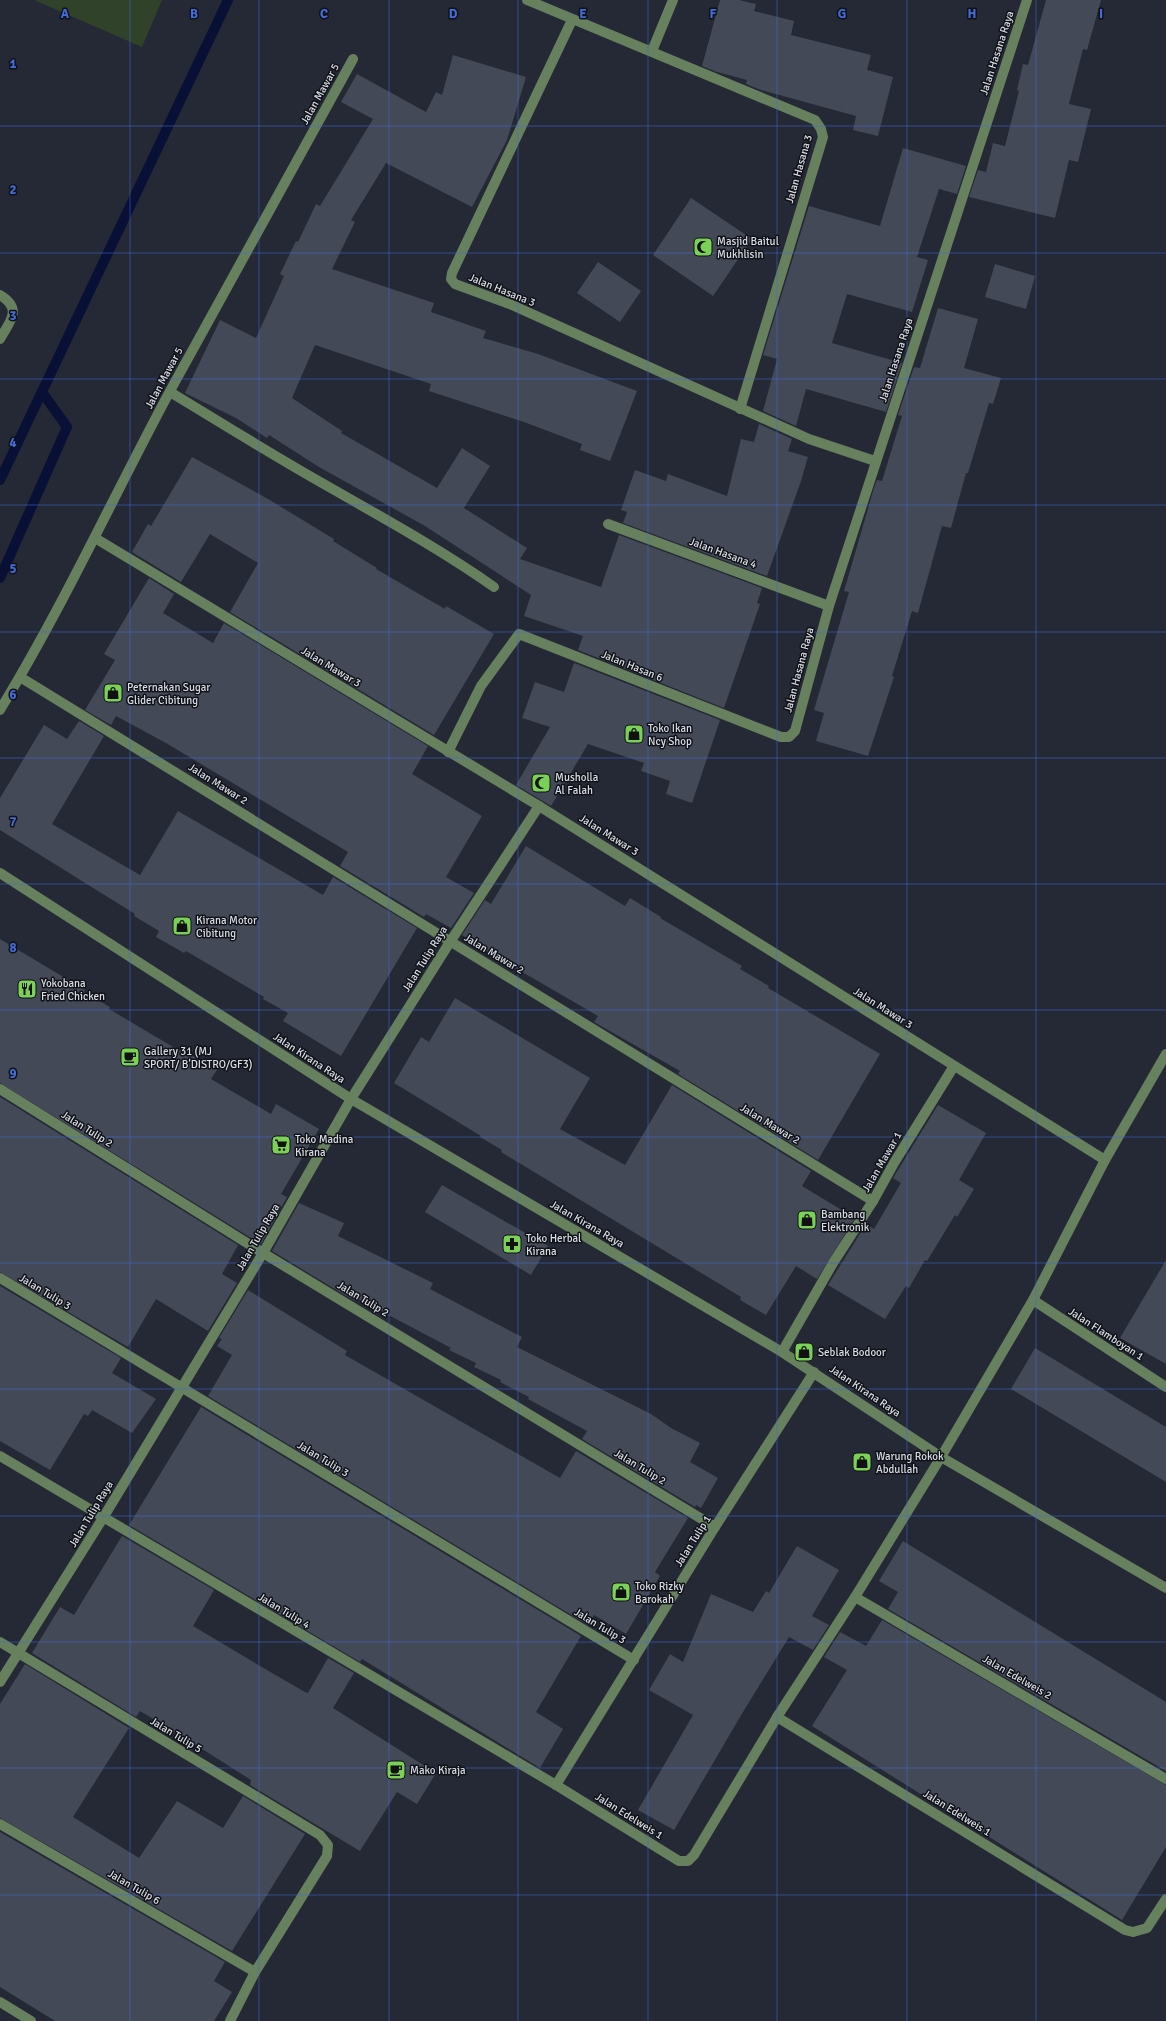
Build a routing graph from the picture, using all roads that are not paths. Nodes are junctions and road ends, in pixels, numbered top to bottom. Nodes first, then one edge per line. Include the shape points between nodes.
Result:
1 (527, 0) edge
2 (674, 0) edge
3 (1027, 0) edge
4 (572, 20) junction
5 (652, 51) junction
6 (353, 59) dead end
7 (0, 295) edge
8 (0, 340) edge
9 (170, 392) junction
10 (740, 409) junction
11 (875, 461) junction
12 (608, 524) dead end
13 (95, 538) junction
14 (494, 587) dead end
15 (829, 606) junction
16 (20, 676) junction
17 (0, 710) edge
18 (795, 731) joint
19 (448, 752) junction
20 (539, 806) junction
21 (0, 874) edge
22 (450, 942) junction
23 (1166, 1054) edge
24 (954, 1066) junction
25 (0, 1089) edge
26 (351, 1099) junction
27 (1105, 1160) junction
28 (873, 1201) junction
29 (263, 1253) junction
30 (0, 1278) edge
31 (1033, 1300) junction
32 (782, 1352) junction
33 (814, 1372) junction
34 (182, 1387) junction
35 (1166, 1387) edge
36 (0, 1456) edge
37 (941, 1457) junction
38 (103, 1518) junction
39 (715, 1527) junction
40 (1166, 1588) edge
41 (855, 1597) junction
42 (0, 1642) edge
43 (19, 1654) junction
44 (634, 1660) junction
45 (0, 1682) edge
46 (777, 1717) junction
47 (1166, 1778) edge
48 (556, 1785) junction
49 (0, 1824) edge
50 (1166, 1898) edge
51 (255, 1972) junction
52 (0, 2002) edge
53 (31, 2021) edge
54 (230, 2021) edge

1 - 4 street, Jalan Hasana 3
2 - 5 street
3 - 11 street, Jalan Hasana Raya
4 - 5 street, Jalan Hasana 3
4 - 10 street, Jalan Hasana 3 via 451,278 455,284 512,306
5 - 10 street, Jalan Hasana 3 via 815,120 821,130 822,137
6 - 9 street, Jalan Mawar 5
7 - 8 street via 9,301 13,308 13,315
9 - 13 street, Jalan Mawar 5
9 - 14 street via 450,556
10 - 11 street, Jalan Hasana 3 via 809,439
11 - 15 street, Jalan Hasana Raya
12 - 15 street, Jalan Hasana 4
13 - 16 street, Jalan Mawar 5
13 - 19 street, Jalan Mawar 3
15 - 18 street, Jalan Hasana Raya
16 - 17 street, Jalan Mawar 5
16 - 22 street, Jalan Mawar 2
18 - 19 street, Jalan Hasan 6 via 790,737 781,737 518,634 481,686
19 - 20 street, Jalan Mawar 3
20 - 22 street, Jalan Tulip Raya
20 - 24 street, Jalan Mawar 3
21 - 26 street, Jalan Kirana Raya
22 - 26 street, Jalan Tulip Raya
22 - 28 street, Jalan Mawar 2
23 - 27 street, Jalan Edelweis 1
24 - 27 street, Jalan Mawar 3
24 - 28 street, Jalan Mawar 1
25 - 29 street, Jalan Tulip 2
26 - 29 street, Jalan Tulip Raya
26 - 32 street, Jalan Kirana Raya
27 - 31 street, Jalan Edelweis 1
28 - 32 street, Jalan Mawar 1 via 833,1263
29 - 34 street, Jalan Tulip Raya
29 - 39 street, Jalan Tulip 2
30 - 34 street, Jalan Tulip 3
31 - 35 street, Jalan Flamboyan 1
31 - 37 street, Jalan Edelweis 1
32 - 33 street, Jalan Kirana Raya
33 - 37 street, Jalan Kirana Raya
33 - 39 street, Jalan Tulip 1
34 - 38 street, Jalan Tulip Raya
34 - 44 street, Jalan Tulip 3
36 - 38 street, Jalan Tulip 4
37 - 40 street, Jalan Kirana Raya
37 - 41 street, Jalan Edelweis 1
38 - 43 street, Jalan Tulip Raya
38 - 48 street, Jalan Tulip 4
39 - 44 street, Jalan Tulip 1
41 - 46 street, Jalan Edelweis 1
41 - 47 street, Jalan Edelweis 2
42 - 43 street, Jalan Tulip 5
43 - 45 street, Jalan Tulip Raya
43 - 51 street, Jalan Tulip 5 via 320,1835 328,1845 327,1856
44 - 48 street, Jalan Tulip 1
46 - 48 street, Jalan Edelweis 1 via 688,1861 679,1861
46 - 50 street, Jalan Edelweis 1 via 1125,1930 1133,1932 1147,1928
49 - 51 street, Jalan Tulip 6
51 - 54 street
52 - 53 street

